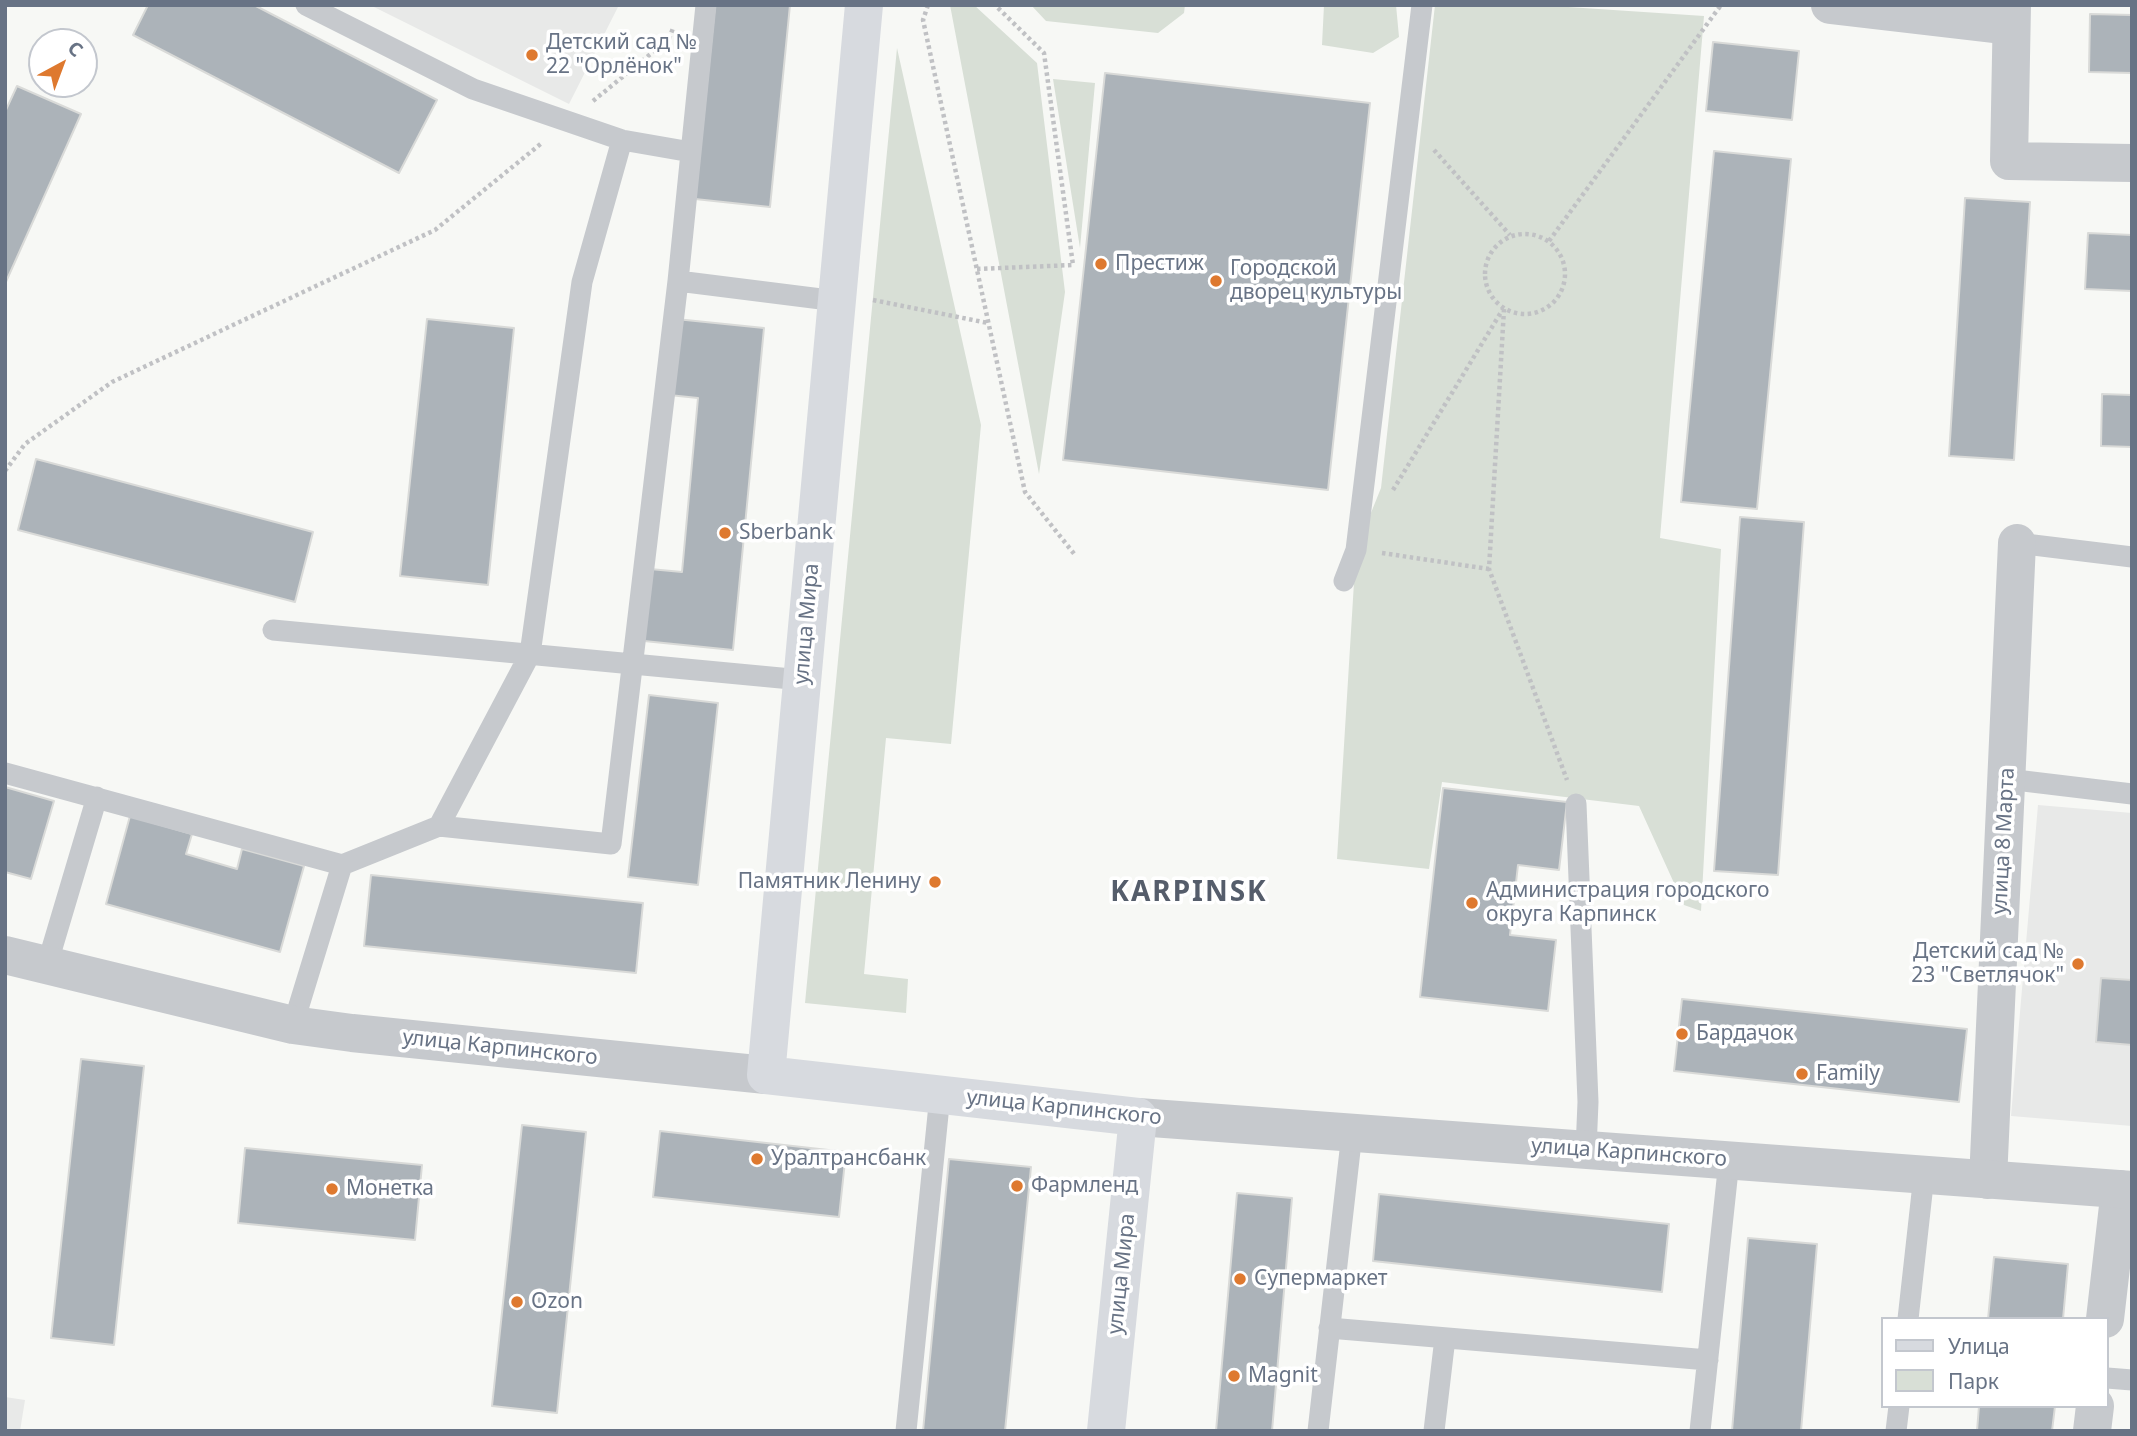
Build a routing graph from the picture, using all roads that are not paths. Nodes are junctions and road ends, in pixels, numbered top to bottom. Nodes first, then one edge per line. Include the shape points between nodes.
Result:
1 (306, 5) edge
2 (706, 5) edge
3 (864, 5) edge
4 (1422, 5) edge
5 (1830, 5) edge
6 (2011, 16) edge
7 (622, 140) junction
8 (691, 152) junction
9 (2132, 163) edge
10 (678, 281) junction
11 (837, 297) junction
12 (2017, 543) joint
13 (2132, 557) edge
14 (1344, 581) dead end
15 (273, 630) dead end
16 (530, 654) junction
17 (633, 664) junction
18 (802, 680) junction
19 (5, 774) edge
20 (2007, 779) junction
21 (2132, 794) edge
22 (97, 797) junction
23 (1576, 804) road end
24 (439, 826) junction
25 (342, 865) junction
26 (5, 955) edge
27 (47, 965) junction
28 (293, 1025) junction
29 (766, 1075) junction
30 (940, 1095) junction
31 (1138, 1117) junction
32 (1352, 1133) junction
33 (1586, 1150) junction
34 (1729, 1161) junction
35 (1924, 1175) junction
36 (1988, 1180) junction
37 (2126, 1190) edge
38 (1908, 1317) edge
39 (2105, 1317) edge
40 (1329, 1328) junction
41 (1445, 1338) junction
42 (1708, 1360) junction
43 (2109, 1378) edge
44 (2132, 1380) edge
45 (1899, 1408) edge
46 (2095, 1408) edge
47 (906, 1431) edge
48 (1106, 1431) edge
49 (1318, 1431) edge
50 (1434, 1431) edge
51 (1700, 1431) edge
52 (1896, 1431) edge
53 (2092, 1431) edge

1 - 7 lane via 472,89
2 - 8 lane
3 - 11 main road, улица Мира
4 - 14 lane via 1356,550
5 - 6 street
6 - 9 street via 2009,161
7 - 8 lane
7 - 16 lane via 582,282
8 - 10 lane
10 - 11 lane
10 - 17 lane
11 - 18 main road, улица Мира
12 - 13 lane
12 - 20 street, улица 8 Марта
15 - 16 lane
16 - 17 lane
16 - 24 lane
17 - 18 lane
17 - 24 lane via 611,844
18 - 29 main road, улица Мира
19 - 22 lane
20 - 21 lane
20 - 36 street, улица 8 Марта
22 - 25 lane
22 - 27 lane
23 - 33 lane
24 - 25 lane
25 - 28 lane
26 - 27 street, улица Карпинского
27 - 28 street, улица Карпинского
28 - 29 street, улица Карпинского
29 - 30 main road, улица Карпинского
30 - 31 main road, улица Карпинского
30 - 47 lane
31 - 32 street, улица Карпинского
31 - 48 main road, улица Мира
32 - 33 street, улица Карпинского
32 - 40 lane
33 - 34 street, улица Карпинского
34 - 35 street, улица Карпинского
34 - 42 lane
35 - 36 street, улица Карпинского
35 - 38 lane
36 - 37 street, улица Карпинского
37 - 39 street
40 - 41 lane
40 - 49 lane
41 - 42 lane
41 - 50 lane
42 - 51 lane
43 - 44 lane
45 - 52 lane
46 - 53 street

